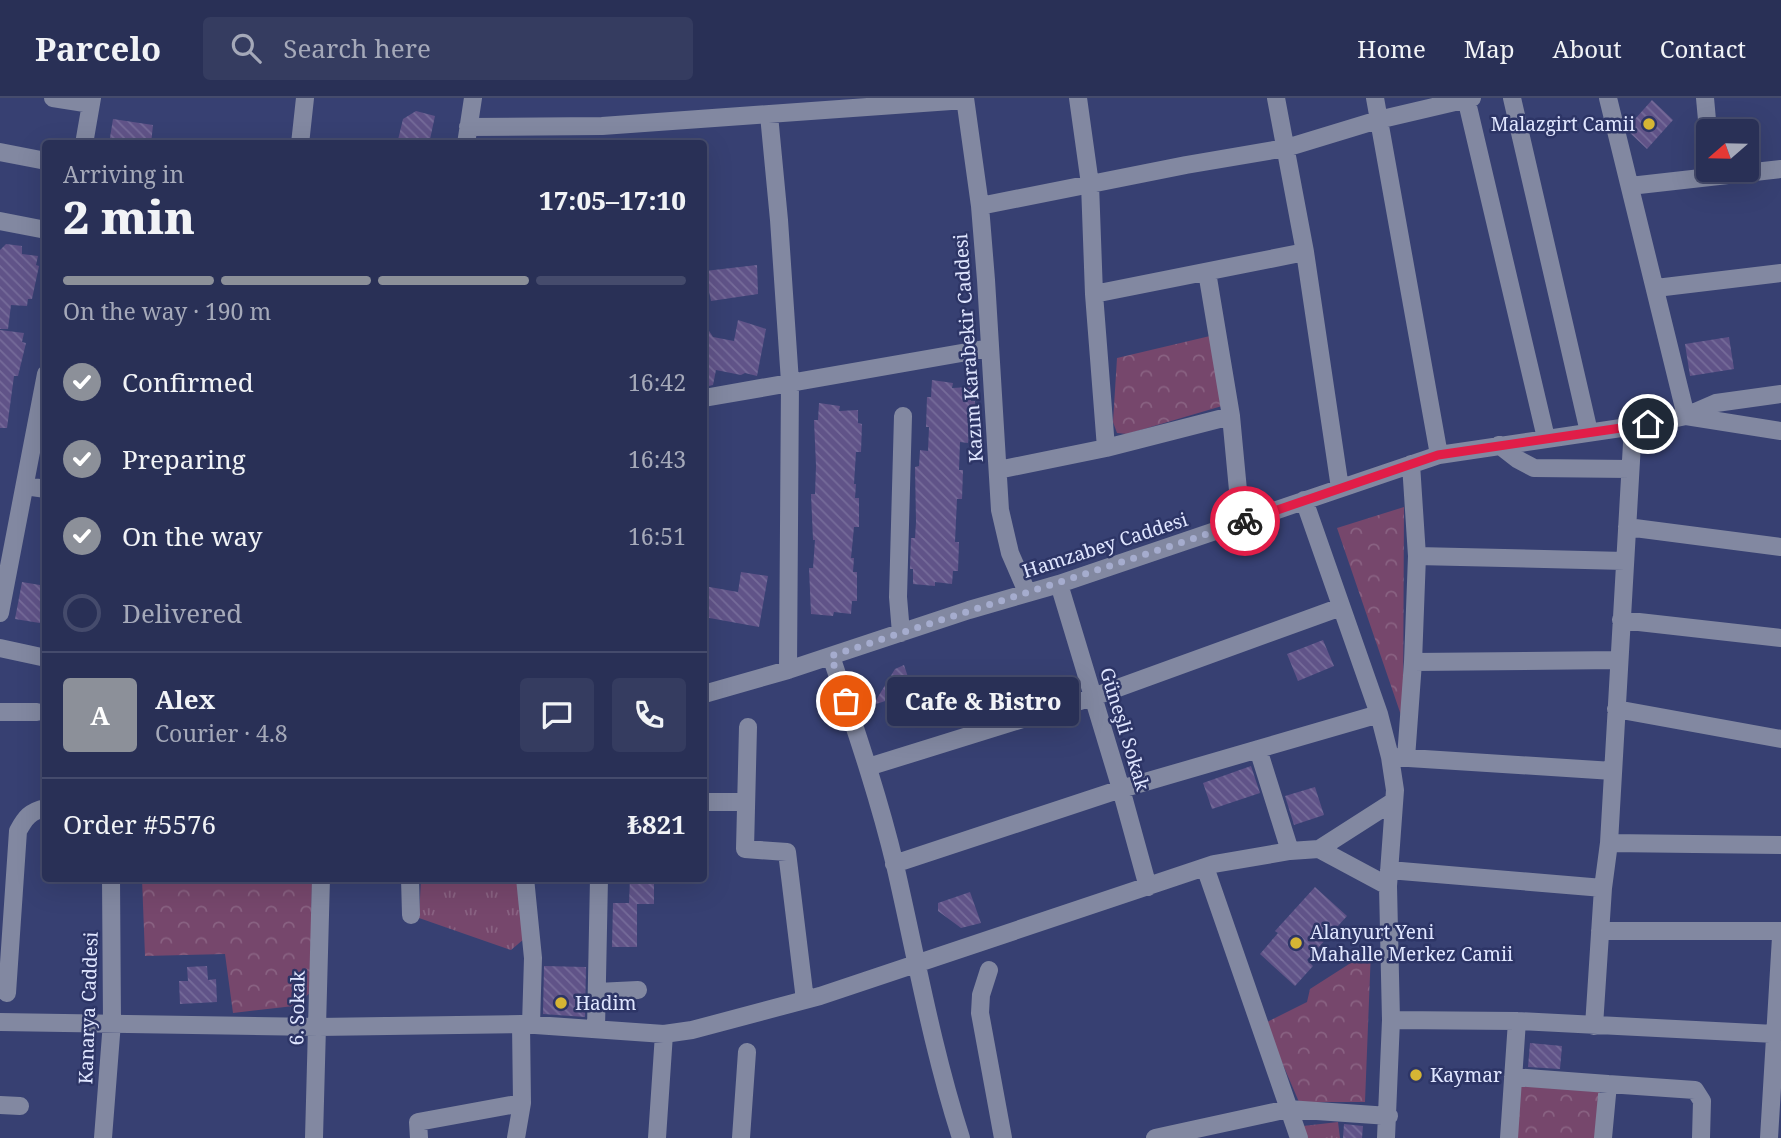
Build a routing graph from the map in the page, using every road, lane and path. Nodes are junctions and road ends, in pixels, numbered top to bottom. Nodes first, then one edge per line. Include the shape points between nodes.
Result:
1 (53, 98) edge
2 (305, 98) edge
3 (473, 98) edge
4 (1078, 98) edge
5 (1276, 98) edge
6 (1374, 98) edge
7 (1468, 98) edge
8 (1512, 98) edge
9 (1608, 98) edge
10 (1705, 98) edge
11 (965, 99) edge
12 (91, 101) edge
13 (843, 104) edge
14 (769, 115) junction
15 (1707, 119) edge
16 (1378, 120) junction
17 (603, 135) edge
18 (467, 136) edge
19 (86, 140) edge
20 (300, 140) edge
21 (1286, 148) junction
22 (0, 152) edge
23 (42, 160) edge
24 (1781, 169) edge
25 (1759, 170) edge
26 (1696, 175) edge
27 (1090, 184) junction
28 (1630, 186) junction
29 (980, 206) junction
30 (0, 221) edge
31 (42, 229) edge
32 (1305, 252) junction
33 (1207, 272) junction
34 (1781, 272) edge
35 (1656, 288) junction
36 (1094, 293) junction
37 (990, 348) junction
38 (790, 382) junction
39 (1781, 394) edge
40 (707, 397) edge
41 (42, 404) edge
42 (903, 416) dead end
43 (1231, 416) junction
44 (1686, 416) junction
45 (1633, 426) junction
46 (1781, 431) edge
47 (1590, 432) junction
48 (1546, 438) junction
49 (1499, 445) junction
50 (1107, 448) junction
51 (1438, 455) junction
52 (1411, 464) junction
53 (1630, 469) junction
54 (998, 470) junction
55 (25, 486) junction
56 (42, 488) edge
57 (1340, 488) junction
58 (1304, 500) junction
59 (1241, 522) junction
60 (1627, 527) junction
61 (1781, 547) edge
62 (1417, 556) junction
63 (1625, 561) junction
64 (1059, 584) junction
65 (1027, 592) junction
66 (1341, 607) junction
67 (0, 613) edge
68 (1621, 620) junction
69 (901, 633) junction
70 (1781, 638) edge
71 (0, 648) edge
72 (42, 656) edge
73 (831, 656) junction
74 (1619, 660) junction
75 (1413, 662) junction
76 (789, 670) junction
77 (707, 693) edge
78 (1093, 697) junction
79 (1616, 709) junction
80 (0, 712) edge
81 (37, 712) dead end
82 (1379, 714) junction
83 (748, 727) dead end
84 (1781, 739) edge
85 (1258, 749) junction
86 (1398, 757) junction
87 (868, 767) junction
88 (1614, 771) junction
89 (1121, 789) junction
90 (1394, 801) junction
91 (707, 802) edge
92 (745, 802) junction
93 (42, 810) edge
94 (1609, 843) junction
95 (1781, 845) edge
96 (1319, 849) junction
97 (1290, 850) junction
98 (894, 864) junction
99 (1205, 867) junction
100 (1388, 878) junction
101 (111, 882) edge
102 (321, 882) edge
103 (410, 882) edge
104 (525, 882) edge
105 (599, 882) edge
106 (1148, 887) junction
107 (1603, 888) junction
108 (411, 915) dead end
109 (1601, 931) junction
110 (1781, 931) edge
111 (1781, 937) edge
112 (915, 964) junction
113 (989, 970) dead end
114 (1779, 976) edge
115 (638, 990) dead end
116 (597, 992) junction
117 (7, 993) dead end
118 (805, 1000) junction
119 (1391, 1020) junction
120 (1517, 1021) junction
121 (0, 1022) edge
122 (112, 1022) junction
123 (526, 1024) junction
124 (1594, 1026) junction
125 (318, 1027) junction
126 (596, 1029) junction
127 (664, 1034) junction
128 (1775, 1034) junction
129 (747, 1052) dead end
130 (1513, 1077) junction
131 (1608, 1084) junction
132 (522, 1103) junction
133 (0, 1105) edge
134 (20, 1107) dead end
135 (1288, 1109) junction
136 (1389, 1116) junction
137 (103, 1138) edge
138 (314, 1138) edge
139 (419, 1138) edge
140 (516, 1138) edge
141 (657, 1138) edge
142 (741, 1138) edge
143 (961, 1138) edge
144 (1003, 1138) edge
145 (1155, 1138) edge
146 (1299, 1138) edge
147 (1386, 1138) edge
148 (1509, 1138) edge
149 (1603, 1138) edge
150 (1701, 1138) edge
151 (1769, 1138) edge

1 - 12 street
2 - 20 street
3 - 18 street
4 - 27 street
5 - 21 street
6 - 16 street
7 - 16 street
7 - 48 street
8 - 47 street
9 - 28 street
10 - 15 street
11 - 13 street
11 - 29 street, Kazım Karabekir Caddesi
12 - 19 street
13 - 14 street
14 - 17 street
14 - 38 street
16 - 21 street
16 - 51 street
17 - 18 street
21 - 27 street
21 - 32 street
22 - 23 street
24 - 25 street
26 - 28 street
27 - 29 street
27 - 36 street
28 - 35 street
29 - 37 street, Kazım Karabekir Caddesi
30 - 31 street
32 - 33 street
32 - 57 street
33 - 36 street
33 - 43 street
34 - 35 street
35 - 44 street
36 - 50 street
37 - 38 street
37 - 54 street, Kazım Karabekir Caddesi
38 - 40 street
38 - 76 street
39 - 44 street via 1716,403
41 - 55 street
42 - 69 street
43 - 50 street
43 - 59 street
44 - 45 street, Hamzabey Caddesi
44 - 46 street
45 - 47 street, Hamzabey Caddesi
45 - 53 street
47 - 48 street, Hamzabey Caddesi
48 - 49 street, Hamzabey Caddesi
49 - 51 street, Hamzabey Caddesi
49 - 53 street via 1534,468
50 - 54 street
51 - 52 street, Hamzabey Caddesi
52 - 57 street, Hamzabey Caddesi
52 - 62 street
53 - 60 street
54 - 65 street, Kazım Karabekir Caddesi via 1000,510 1010,553
55 - 56 street
55 - 67 street
57 - 58 street, Hamzabey Caddesi
58 - 59 street, Hamzabey Caddesi
58 - 66 street
59 - 64 street, Hamzabey Caddesi
60 - 61 street
60 - 63 street
62 - 63 street
62 - 75 street
63 - 68 street
64 - 65 street, Hamzabey Caddesi
64 - 78 street, Güneşli Sokak
65 - 69 street, Hamzabey Caddesi
66 - 78 street
66 - 82 street
68 - 70 street
68 - 74 street
69 - 73 street, Hamzabey Caddesi
71 - 72 street
73 - 76 street, Hamzabey Caddesi
73 - 87 street
74 - 75 street
74 - 79 street
75 - 86 street
76 - 77 street, Hamzabey Caddesi
78 - 87 street
78 - 89 street, Güneşli Sokak
79 - 84 street
79 - 88 street
80 - 81 street
82 - 85 street
82 - 86 street
83 - 92 street
85 - 89 street
85 - 97 street
86 - 88 street
86 - 90 street
87 - 98 street
88 - 94 street
89 - 98 street
89 - 106 street, Güneşli Sokak
90 - 96 street
90 - 100 street
91 - 92 street
92 - 118 street via 744,849 788,852
93 - 117 street via 26,816 18,831
94 - 95 street
94 - 107 street
96 - 97 street
96 - 100 street
97 - 99 street
98 - 112 street
99 - 106 street
99 - 135 street
100 - 107 street
100 - 119 street
101 - 122 street, Kanarya Caddesi
102 - 125 street, 6. Sokak
103 - 108 street
104 - 123 street via 533,958
105 - 116 street
106 - 112 street
107 - 109 street
109 - 110 street
109 - 124 street
111 - 114 street
112 - 118 street
112 - 143 street
113 - 144 street via 979,1013
114 - 128 street
115 - 116 street
116 - 126 street
118 - 127 street
119 - 120 street
119 - 136 street
120 - 124 street
120 - 130 street
121 - 122 street
122 - 125 street
122 - 137 street, Kanarya Caddesi
123 - 125 street
123 - 126 street
123 - 132 street
124 - 128 street
125 - 138 street, 6. Sokak
126 - 127 street
127 - 141 street
128 - 151 street
129 - 142 street
130 - 131 street
130 - 148 street
131 - 149 street
131 - 150 street via 1695,1090 1702,1101
132 - 139 street via 418,1122
132 - 140 street
133 - 134 street
135 - 136 street
135 - 145 street
135 - 146 street
136 - 147 street

